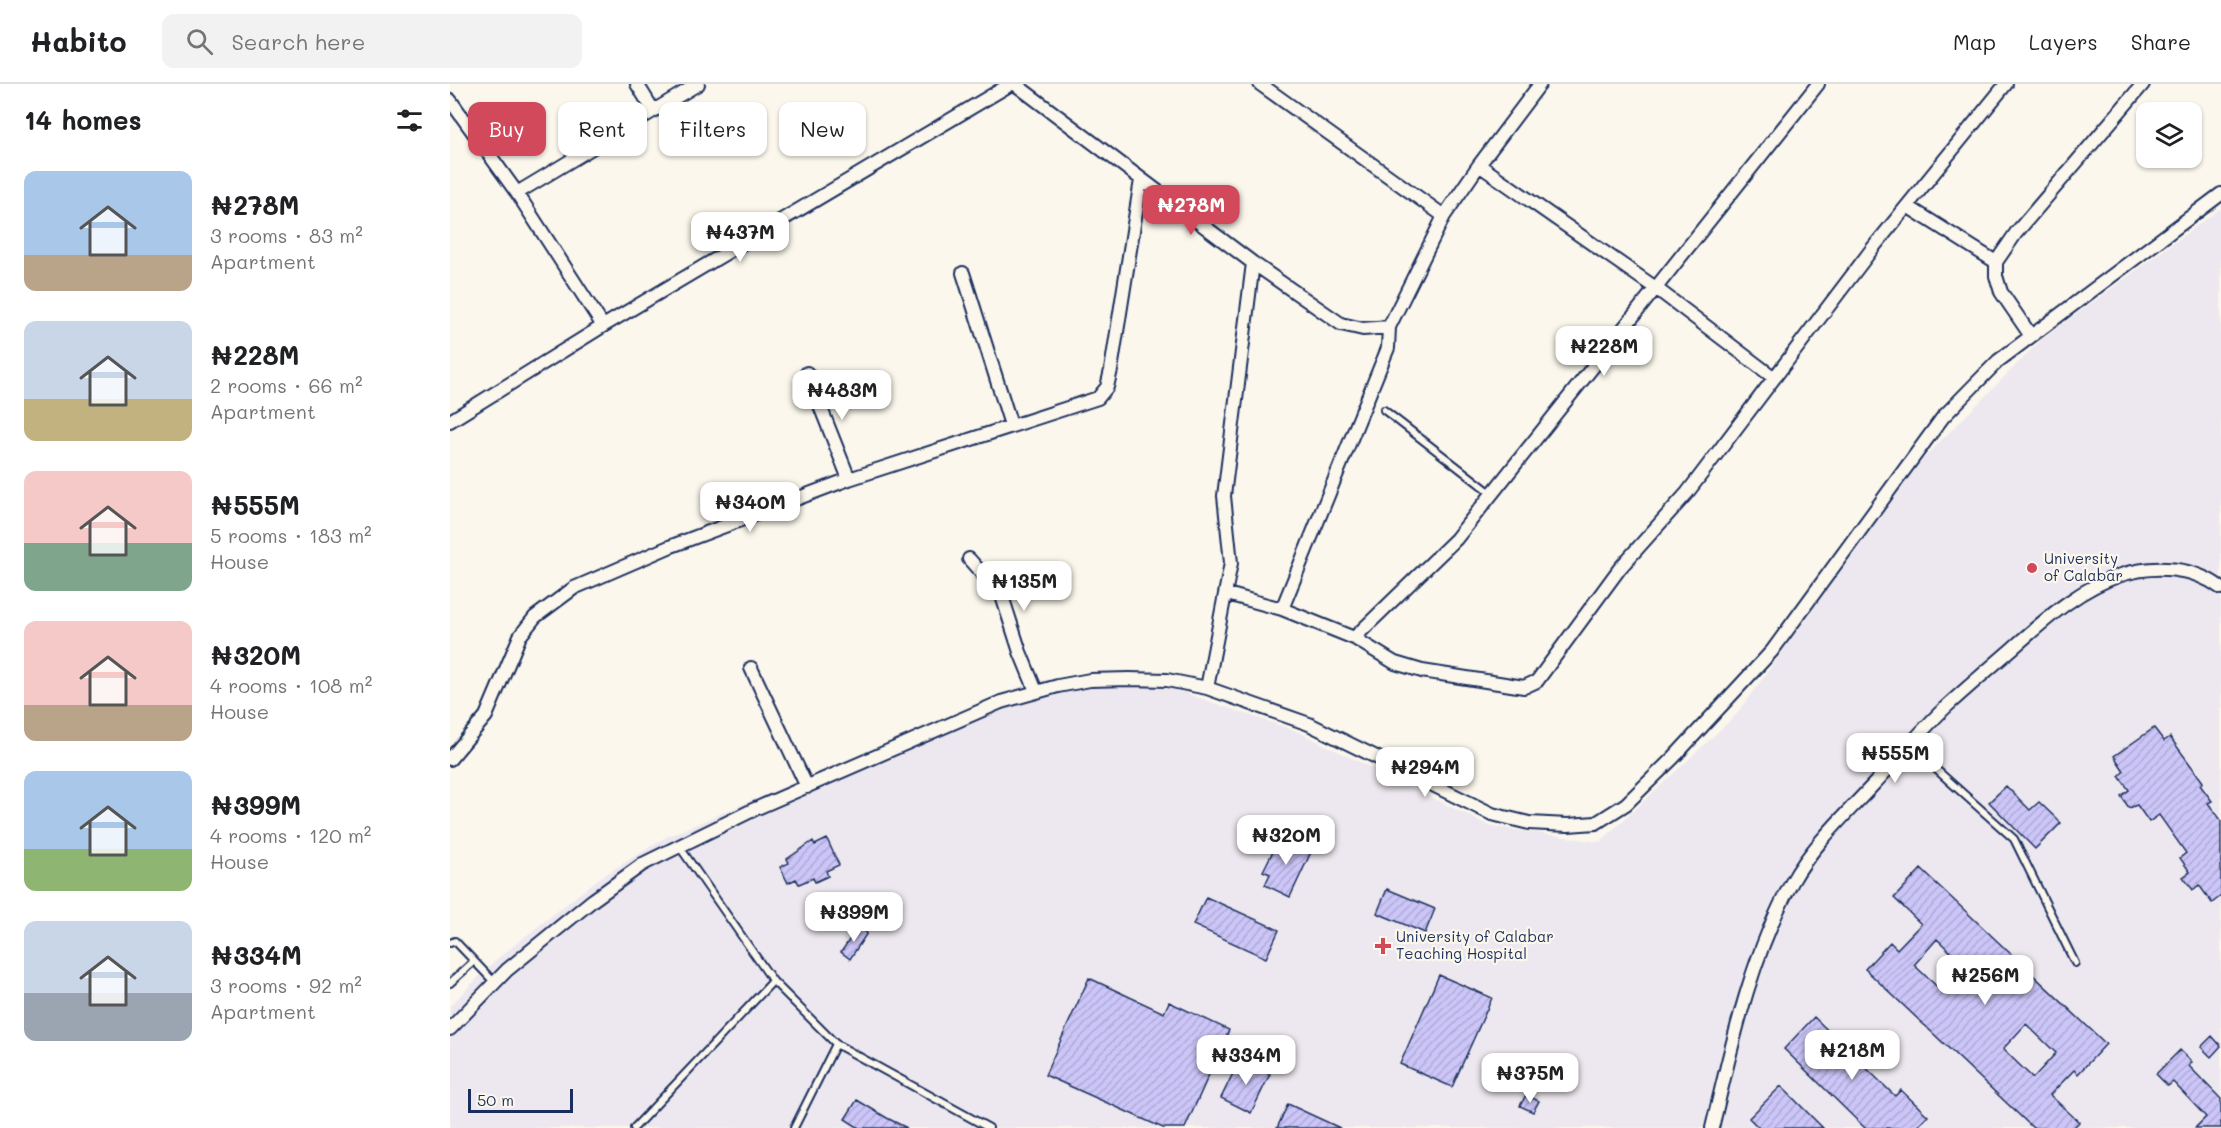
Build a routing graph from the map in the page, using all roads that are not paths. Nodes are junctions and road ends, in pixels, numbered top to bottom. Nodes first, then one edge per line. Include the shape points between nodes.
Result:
1 (637, 84) edge
2 (698, 84) edge
3 (1013, 84) edge
4 (1260, 84) edge
5 (1540, 84) edge
6 (1818, 84) edge
7 (2006, 84) edge
8 (2143, 84) edge
9 (450, 100) edge
10 (653, 110) junction
11 (1479, 165) junction
12 (1141, 180) junction
13 (517, 193) junction
14 (2221, 194) edge
15 (1907, 206) junction
16 (1444, 216) junction
17 (1996, 262) junction
18 (1253, 263) junction
19 (963, 273) dead end
20 (1657, 289) junction
21 (603, 327) junction
22 (1389, 327) junction
23 (2031, 336) junction
24 (807, 373) dead end
25 (1773, 377) junction
26 (1384, 410) dead end
27 (451, 416) edge
28 (1011, 425) junction
29 (849, 479) junction
30 (1491, 493) junction
31 (969, 559) dead end
32 (2221, 588) edge
33 (1227, 594) junction
34 (1282, 609) junction
35 (1354, 638) junction
36 (751, 668) dead end
37 (1208, 688) junction
38 (1036, 691) junction
39 (1910, 746) junction
40 (450, 759) edge
41 (807, 786) junction
42 (679, 846) junction
43 (450, 943) edge
44 (473, 962) junction
45 (2075, 963) dead end
46 (773, 981) junction
47 (450, 983) edge
48 (495, 983) junction
49 (451, 1027) edge
50 (836, 1044) junction
51 (634, 1128) edge
52 (794, 1128) edge
53 (989, 1128) edge
54 (1712, 1128) edge

1 - 10 street
2 - 10 street
3 - 12 street
3 - 21 street
4 - 16 street
5 - 11 street
6 - 20 street
7 - 15 street
8 - 17 street via 2016,233
9 - 13 street
10 - 13 street
11 - 16 street
11 - 20 street
12 - 18 street
12 - 28 street via 1107,387 1098,398
13 - 21 street
14 - 23 street
15 - 17 street
15 - 25 street
16 - 22 street
17 - 23 street via 2001,292
18 - 22 street via 1341,324 1363,329
18 - 33 street via 1225,486 1231,563
19 - 28 street
20 - 25 street
20 - 30 street
21 - 27 street
22 - 34 street via 1388,348
23 - 37 street via 1998,361 1943,417 1772,651 1673,758 1626,804 1596,824 1529,823 1492,814 1309,724
24 - 29 street
25 - 35 street via 1687,493 1620,568 1537,681 1524,687 1422,671 1395,663
26 - 30 lane
28 - 29 street
29 - 40 street via 669,547 574,588 552,602 520,636 486,716
30 - 35 street via 1456,539
31 - 38 street via 1002,596
32 - 39 street via 2208,578 2179,570 2151,570 2122,575 2088,590 2062,606 1946,707
33 - 34 street
33 - 37 street
34 - 35 street
36 - 41 street
37 - 38 street via 1167,680 1129,679 1090,680
38 - 41 street via 1000,702
39 - 45 lane via 2014,839
39 - 54 street via 1825,837 1793,879 1755,965
41 - 42 street
42 - 46 lane
42 - 48 street via 643,864 593,900
43 - 44 lane via 455,941
44 - 47 lane
44 - 48 lane
46 - 50 lane
46 - 51 lane
48 - 49 street
50 - 52 lane
50 - 53 lane

